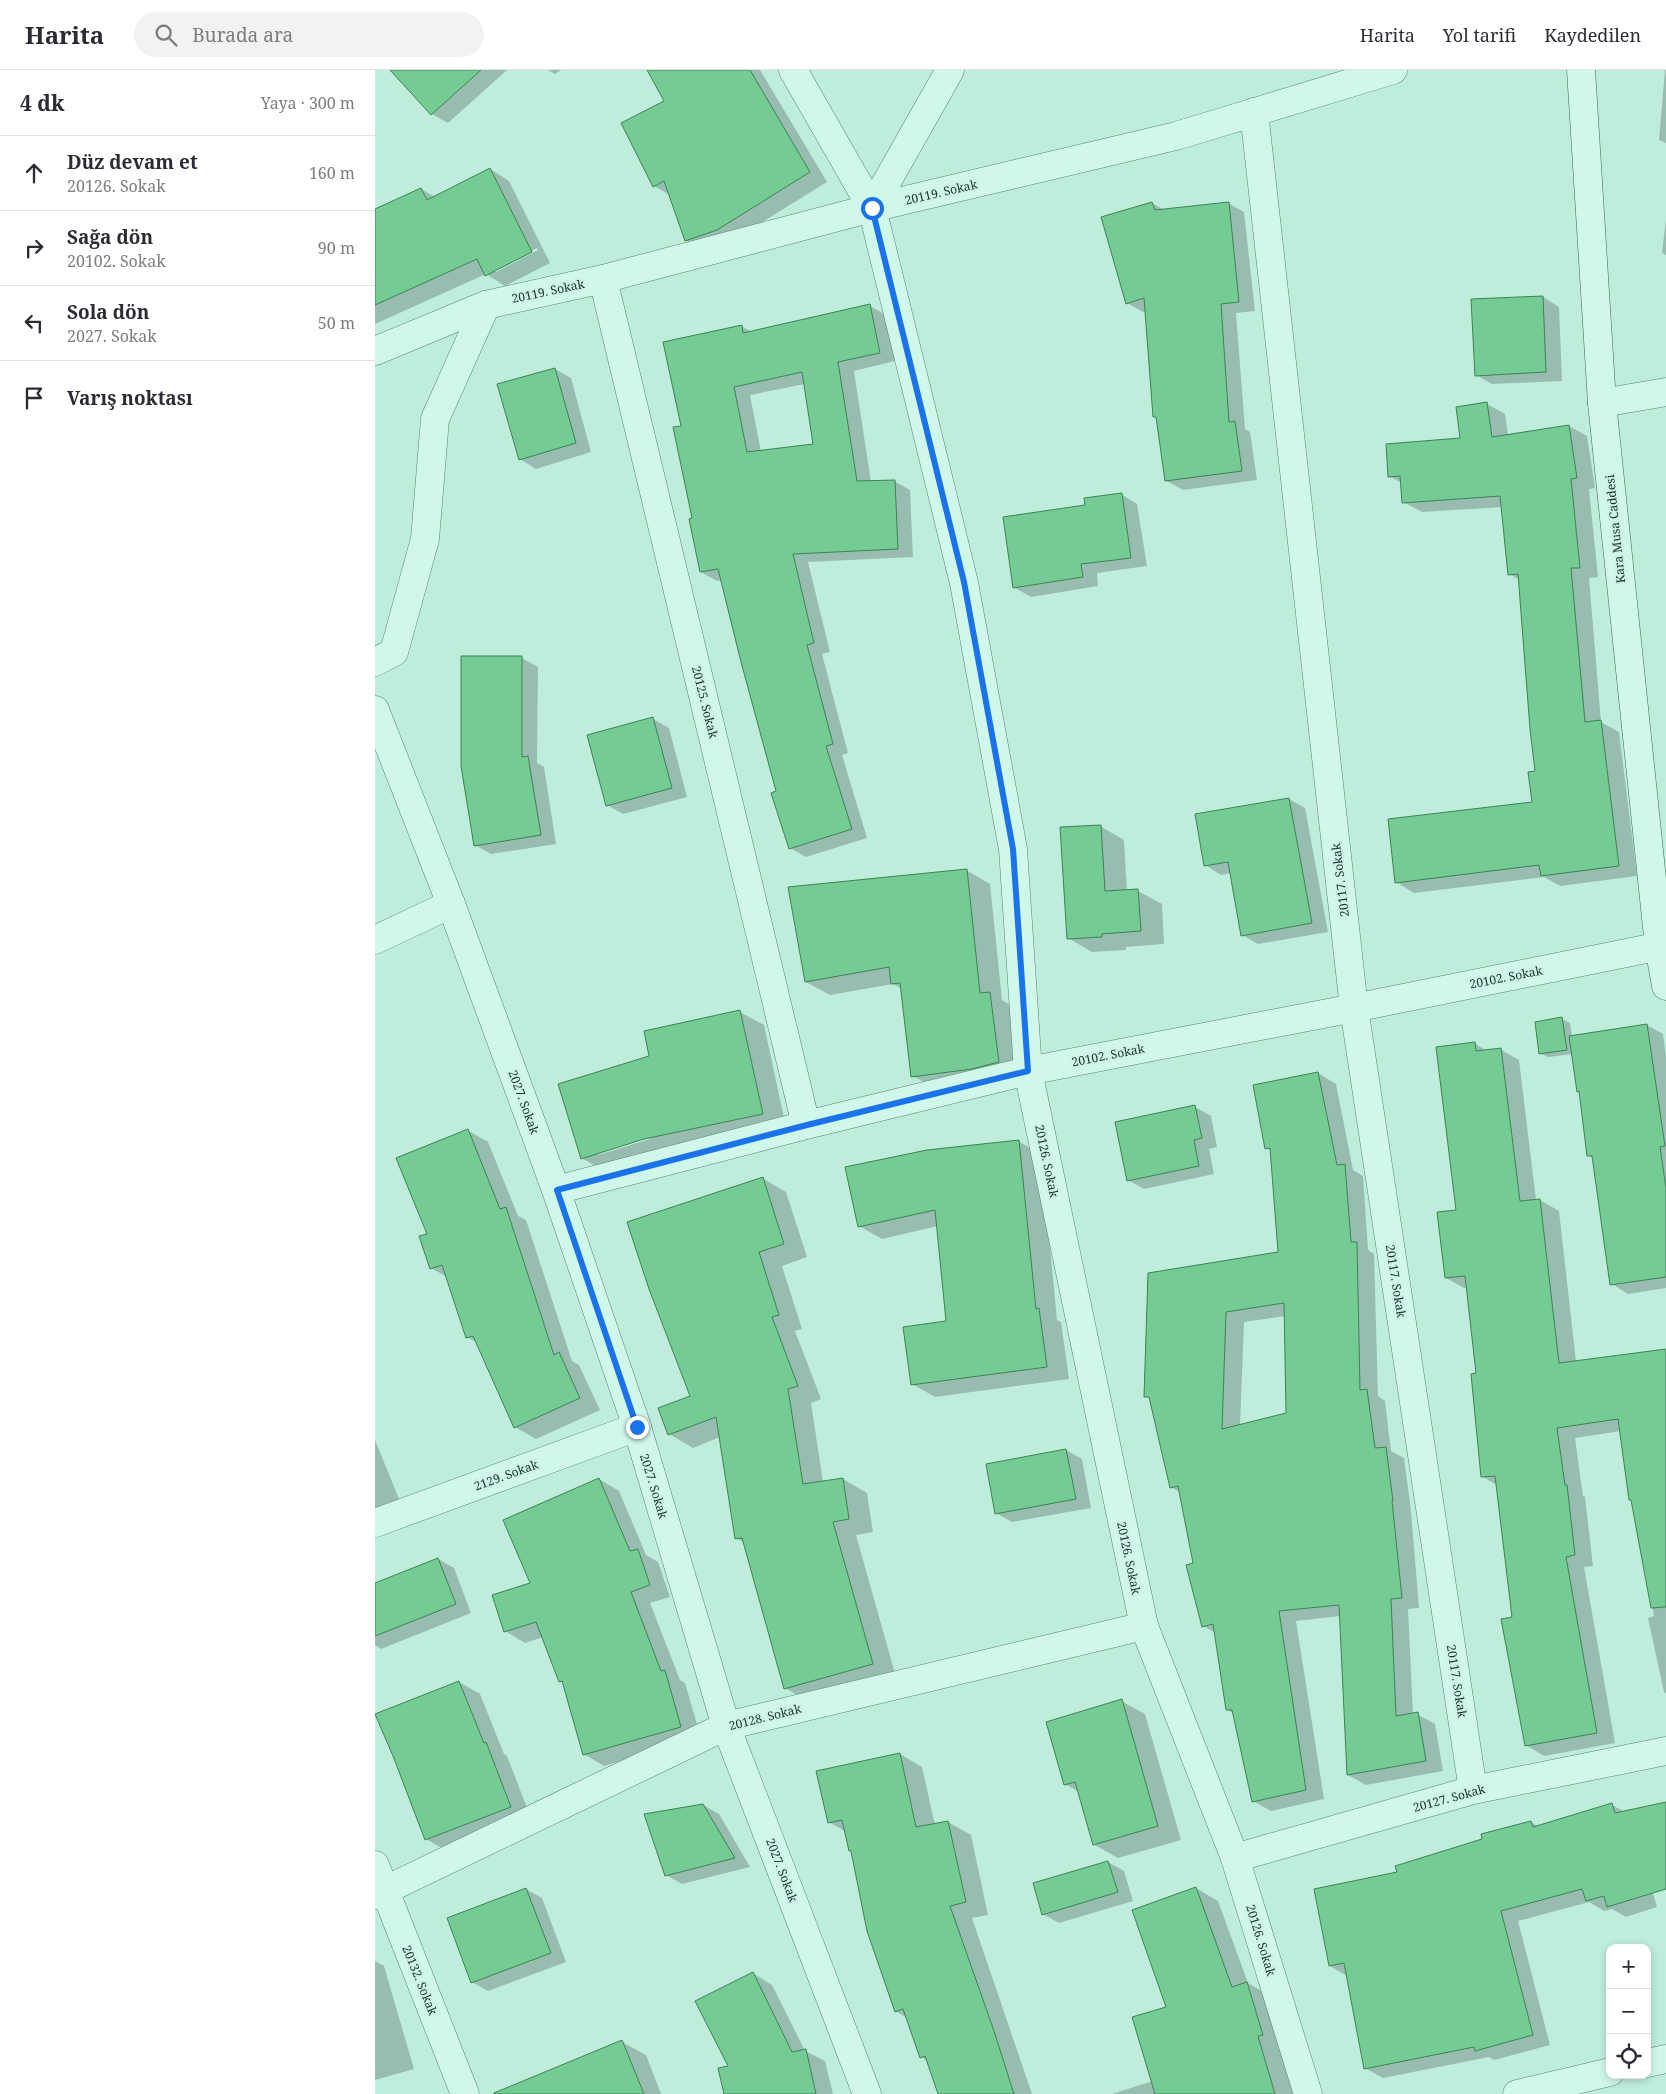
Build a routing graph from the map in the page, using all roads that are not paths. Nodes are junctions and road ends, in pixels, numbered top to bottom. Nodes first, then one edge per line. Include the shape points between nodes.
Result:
1 (793, 70) edge
2 (950, 70) edge
3 (1393, 70) edge
4 (1581, 70) edge
5 (1254, 112) junction
6 (872, 208) junction
7 (603, 279) junction
8 (486, 305) junction
9 (375, 351) edge
10 (1666, 392) edge
11 (1602, 403) junction
12 (375, 662) edge
13 (375, 710) edge
14 (451, 904) junction
15 (375, 940) edge
16 (1663, 945) edge
17 (1666, 986) edge
18 (1354, 1008) junction
19 (1028, 1071) junction
20 (807, 1125) junction
21 (557, 1190) junction
22 (637, 1427) junction
23 (375, 1523) edge
24 (1144, 1626) junction
25 (726, 1726) junction
26 (1666, 1751) edge
27 (1473, 1790) junction
28 (1235, 1858) junction
29 (375, 1865) edge
30 (380, 1893) edge
31 (1666, 2059) edge
32 (1651, 2062) edge
33 (1606, 2073) edge
34 (465, 2094) edge
35 (867, 2094) edge
36 (1308, 2094) edge
37 (1517, 2094) edge

1 - 6 street, 20126. Sokak
2 - 6 street
3 - 5 street, 20119. Sokak
4 - 11 street, Kara Musa Caddesi
5 - 6 street, 20119. Sokak via 1176,136
5 - 18 street, 20117. Sokak
6 - 7 street, 20119. Sokak
6 - 19 street, 20126. Sokak via 964,582 1013,849
7 - 8 street, 20119. Sokak
7 - 20 street, 20125. Sokak
8 - 9 street, 20119. Sokak
8 - 12 street via 435,420 425,539 394,652
10 - 11 street
11 - 16 street, Kara Musa Caddesi
13 - 14 street, 2027. Sokak
14 - 15 street
14 - 21 street, 2027. Sokak
16 - 17 street, Kara Musa Caddesi
16 - 18 street, 20102. Sokak
18 - 19 street, 20102. Sokak
18 - 27 street, 20117. Sokak
19 - 20 street, 20102. Sokak
19 - 24 street, 20126. Sokak
20 - 21 street, 20102. Sokak
21 - 22 street, 2027. Sokak
22 - 23 street, 2129. Sokak
22 - 25 street, 2027. Sokak
24 - 25 street, 20128. Sokak
24 - 28 street, 20126. Sokak
25 - 30 street, 20128. Sokak
25 - 35 street, 2027. Sokak
26 - 27 street, 20127. Sokak
27 - 28 street, 20127. Sokak
28 - 36 street, 20126. Sokak
29 - 30 street, 20132. Sokak
30 - 34 street, 20132. Sokak
31 - 32 street
33 - 37 street

